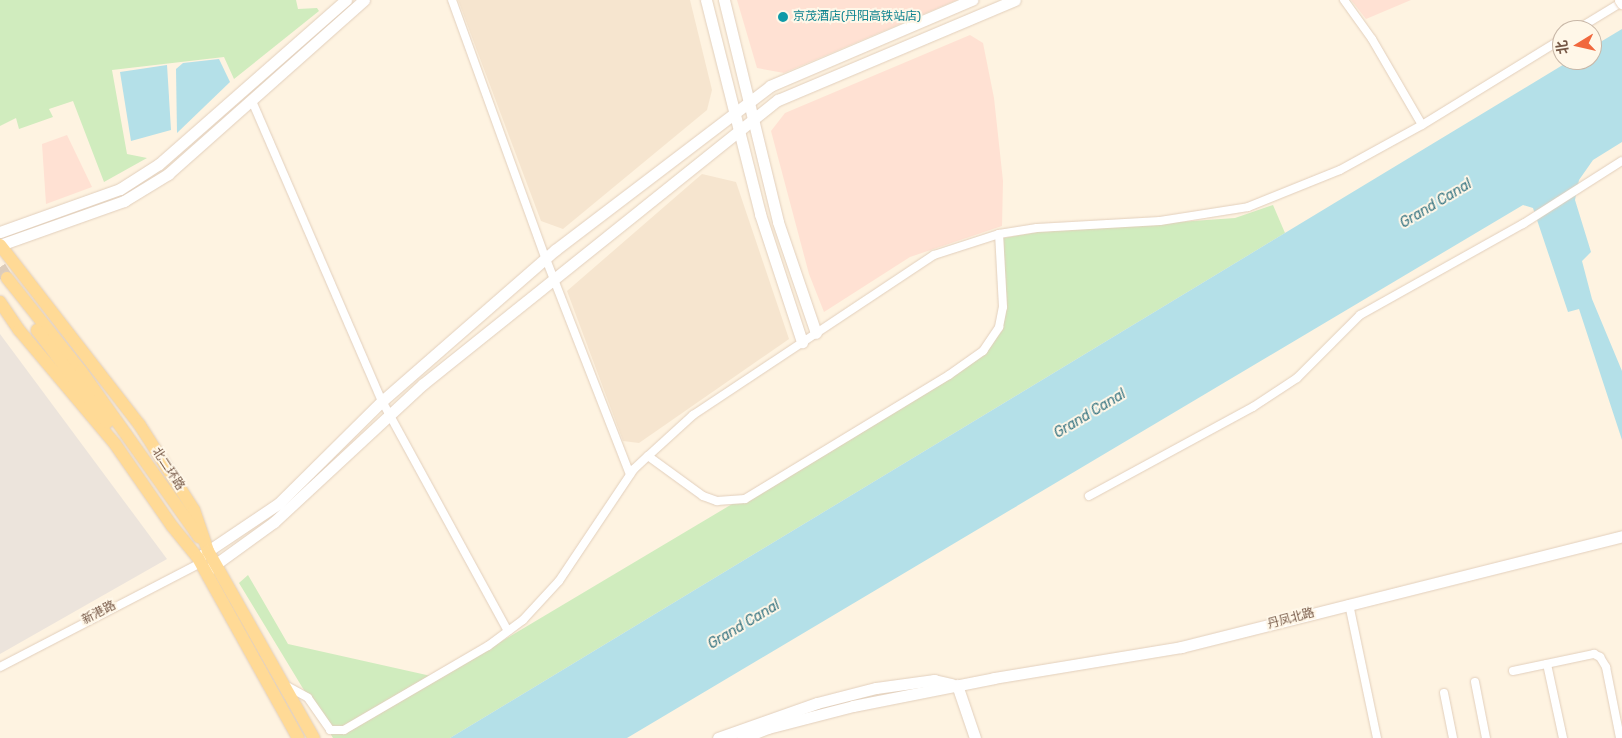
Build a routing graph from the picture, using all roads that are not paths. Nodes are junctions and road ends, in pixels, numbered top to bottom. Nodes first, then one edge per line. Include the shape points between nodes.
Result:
1 (346, 0) edge
2 (364, 0) edge
3 (452, 0) edge
4 (706, 0) edge
5 (724, 0) edge
6 (972, 0) edge
7 (1015, 0) edge
8 (1344, 0) edge
9 (1617, 2) edge
10 (1591, 20) edge
11 (1552, 45) edge
12 (252, 101) junction
13 (748, 102) junction
14 (733, 114) junction
15 (753, 119) junction
16 (1422, 125) junction
17 (737, 131) junction
18 (1622, 161) edge
19 (0, 232) edge
20 (999, 234) junction
21 (0, 245) edge
22 (546, 258) junction
23 (554, 279) junction
24 (4, 280) tunnel mouth
25 (0, 302) edge
26 (816, 333) junction
27 (802, 342) junction
28 (382, 401) junction
29 (390, 415) junction
30 (648, 456) junction
31 (630, 474) junction
32 (1089, 496) dead end
33 (1622, 536) edge
34 (206, 562) junction
35 (1348, 604) junction
36 (508, 631) junction
37 (1547, 664) junction
38 (0, 667) edge
39 (1513, 671) dead end
40 (1475, 682) dead end
41 (284, 685) junction
42 (957, 685) junction
43 (1444, 693) dead end
44 (1620, 737) edge
45 (298, 738) edge
46 (314, 738) edge
47 (718, 738) edge
48 (742, 738) edge
49 (975, 738) edge
50 (1377, 738) edge
51 (1453, 738) edge
52 (1486, 738) edge
53 (1563, 738) edge
54 (1611, 738) edge

1 - 19 street via 159,164 120,189
2 - 12 street
3 - 22 street
4 - 14 street
5 - 13 street
6 - 13 street via 770,86
7 - 15 street via 778,100
8 - 16 street via 1372,40
9 - 10 street
11 - 16 street
12 - 21 street via 168,174 124,201
12 - 28 street
13 - 14 street
13 - 15 street
14 - 17 street
14 - 22 street
15 - 17 street
15 - 26 street via 778,222
16 - 20 street via 1340,170 1248,207 1160,221 1037,228
17 - 23 street
17 - 27 street
18 - 32 street via 1529,220 1360,315 1297,378 1253,407
20 - 26 street via 934,255
20 - 30 street via 1003,307 999,327 983,351 943,379 745,499 716,501 703,496
21 - 34 main road, 北二环路 via 139,424 194,510
22 - 23 street
22 - 28 street
23 - 29 street via 422,384
23 - 31 street
24 - 34 main road via 81,371
25 - 34 main road, 北二环路 via 19,330 115,444 172,526
26 - 27 street
27 - 30 street via 676,427
28 - 29 street
28 - 34 street via 278,504
29 - 34 street via 274,522
29 - 36 street
30 - 31 street
31 - 36 street via 559,582
33 - 35 street, 丹凤北路
34 - 38 street, 新港路
34 - 41 main road, 北二环路
34 - 45 main road, 北二环路
35 - 42 street, 丹凤北路 via 1181,647
35 - 50 street
36 - 41 street via 344,730 330,730 308,698
37 - 39 street
37 - 44 street via 1594,654 1600,657 1606,667
37 - 53 street
40 - 52 street
41 - 46 main road, 北二环路
42 - 47 street via 934,680 876,688 817,703
42 - 48 street, 丹凤北路 via 853,706
42 - 49 street
43 - 51 street
44 - 54 street

